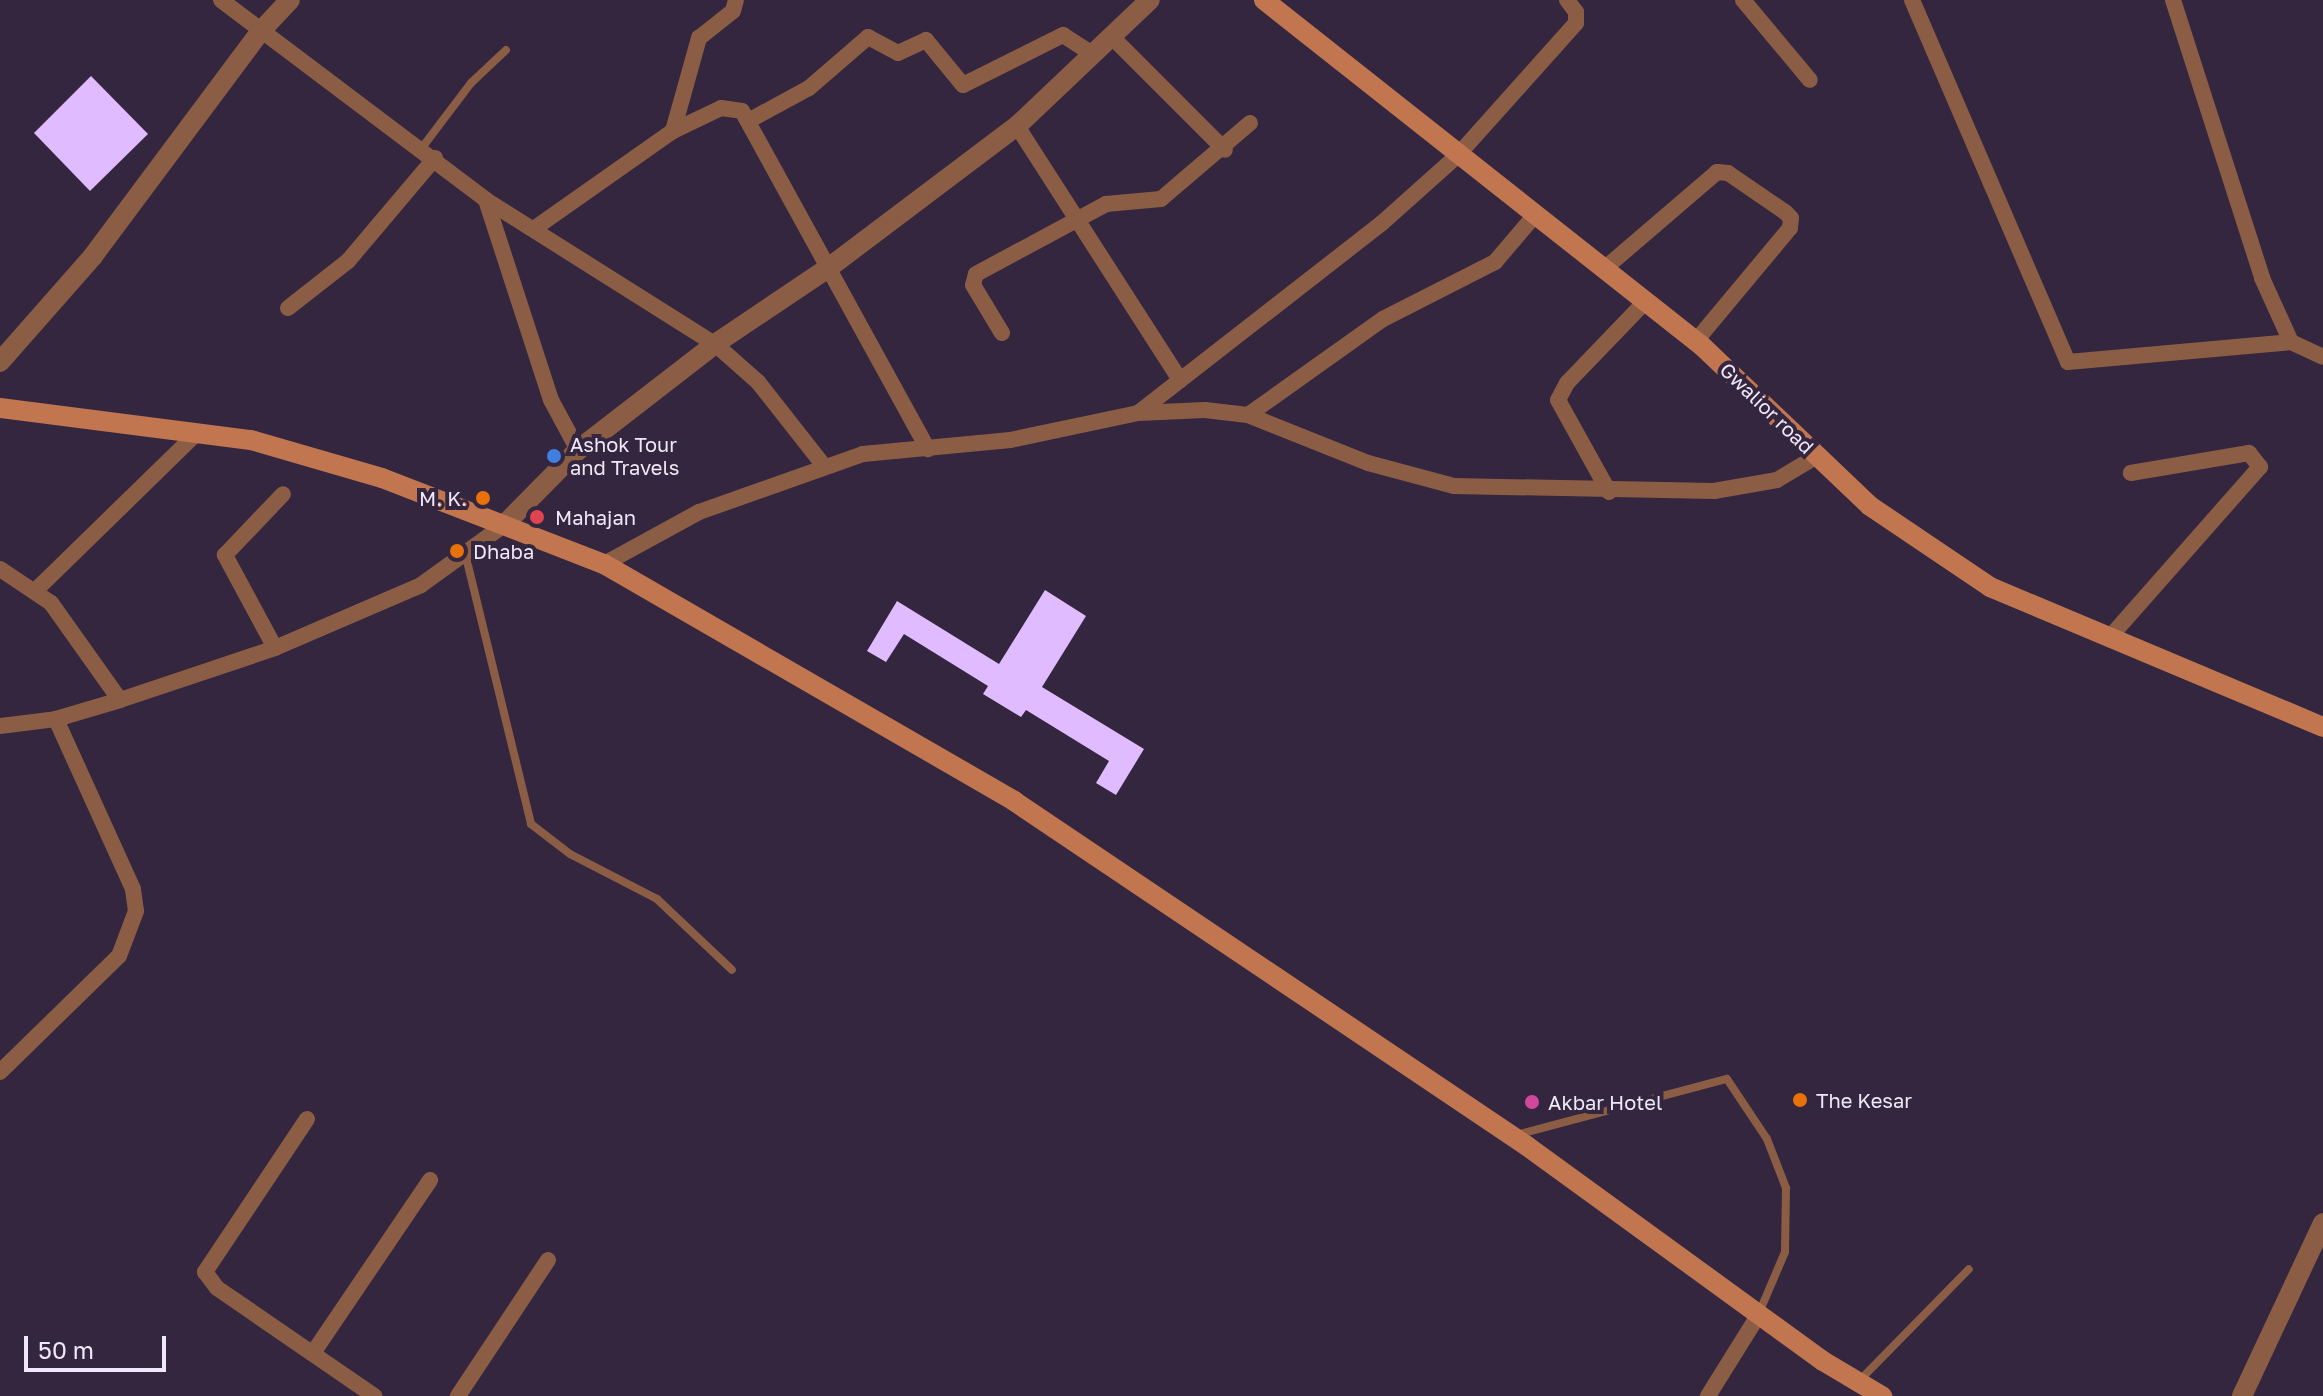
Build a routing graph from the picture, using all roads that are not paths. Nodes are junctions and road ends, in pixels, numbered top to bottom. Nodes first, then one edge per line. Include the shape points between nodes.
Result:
1 (221, 0) edge
2 (290, 0) edge
3 (736, 0) edge
4 (1150, 0) edge
5 (1264, 0) edge
6 (1567, 0) edge
7 (1743, 0) edge
8 (1912, 0) edge
9 (2173, 0) edge
10 (259, 33) junction
11 (1111, 36) junction
12 (506, 50) dead end
13 (1092, 54) junction
14 (1810, 80) dead end
15 (750, 120) junction
16 (1250, 123) dead end
17 (1017, 126) junction
18 (673, 131) junction
19 (1225, 150) junction
20 (428, 154) junction
21 (1458, 155) junction
22 (486, 200) junction
23 (1535, 215) junction
24 (1075, 218) junction
25 (535, 228) junction
26 (831, 266) junction
27 (1604, 269) junction
28 (1646, 301) junction
29 (288, 308) dead end
30 (1002, 333) dead end
31 (1696, 341) junction
32 (2291, 342) junction
33 (715, 344) junction
34 (2323, 357) edge
35 (0, 362) edge
36 (1180, 380) junction
37 (0, 408) edge
38 (1138, 413) junction
39 (1248, 415) junction
40 (197, 433) junction
41 (928, 449) junction
42 (578, 450) junction
43 (1817, 456) junction
44 (824, 466) junction
45 (2131, 473) dead end
46 (1609, 492) junction
47 (283, 494) dead end
48 (504, 525) junction
49 (466, 557) junction
50 (604, 564) junction
51 (0, 569) edge
52 (36, 590) junction
53 (2110, 637) junction
54 (275, 648) junction
55 (120, 700) junction
56 (56, 719) junction
57 (0, 726) edge
58 (2323, 727) edge
59 (732, 970) dead end
60 (0, 1072) edge
61 (307, 1119) dead end
62 (1512, 1136) junction
63 (430, 1180) dead end
64 (2323, 1223) edge
65 (548, 1260) dead end
66 (1969, 1269) dead end
67 (1759, 1314) junction
68 (313, 1353) junction
69 (1858, 1382) junction
70 (374, 1396) edge
71 (458, 1396) edge
72 (1708, 1396) edge
73 (1882, 1396) edge
74 (2242, 1396) edge

1 - 10 street
2 - 10 street
3 - 18 street via 733,11 699,38
4 - 11 street
5 - 21 main road, Gwalior road
6 - 21 street via 1576,12 1576,23
7 - 14 street
8 - 32 street via 2068,362
9 - 32 street via 2262,278
10 - 20 street
10 - 35 street via 93,256
11 - 13 street
11 - 19 street
12 - 20 lane via 471,83
13 - 15 street via 1063,35 963,85 926,40 898,53 868,37 809,88
13 - 17 street
15 - 18 street via 742,111 721,108
15 - 26 street
16 - 19 street
17 - 24 street
17 - 26 street
18 - 25 street
19 - 24 street via 1161,199 1106,204
20 - 22 street
20 - 29 street via 348,261
21 - 23 main road, Gwalior road
21 - 36 street via 1370,233
22 - 25 street
22 - 42 street via 551,400
23 - 27 main road, Gwalior road
23 - 39 street via 1495,262 1383,319
24 - 30 street via 973,277
24 - 36 street
25 - 33 street
26 - 33 street
26 - 41 street
27 - 28 main road, Gwalior road
27 - 31 street via 1717,172 1728,173 1785,212 1790,228
28 - 31 main road, Gwalior road
28 - 46 street via 1567,383 1558,400
31 - 43 main road, Gwalior road
32 - 34 street
33 - 42 street
33 - 44 street via 758,382
36 - 38 street
37 - 40 main road
38 - 39 street via 1205,410
38 - 41 street via 1010,440
39 - 46 street via 1414,477 1454,486
40 - 48 main road via 251,440 382,478
40 - 52 street
41 - 44 street via 870,452
42 - 48 street
43 - 46 street via 1792,475 1759,484 1714,491
43 - 53 main road, Gwalior road via 1870,506 1990,587
44 - 50 street via 699,512
45 - 53 street via 2249,453 2260,467
47 - 54 street via 225,555
48 - 49 street
48 - 50 main road
49 - 54 street via 421,585
49 - 59 lane via 531,824 570,854 657,899
50 - 62 main road via 1014,801
51 - 52 street
52 - 55 street via 60,614
53 - 58 main road, Gwalior road
54 - 55 street
55 - 56 street
56 - 57 street
56 - 60 street via 133,889 136,911 119,956
61 - 68 street via 205,1272 217,1288
62 - 67 main road
62 - 67 lane via 1727,1079 1767,1139 1786,1188 1785,1252
63 - 68 street
64 - 74 street
65 - 71 street
66 - 69 lane
67 - 69 main road
67 - 72 street
68 - 70 street
69 - 73 main road

